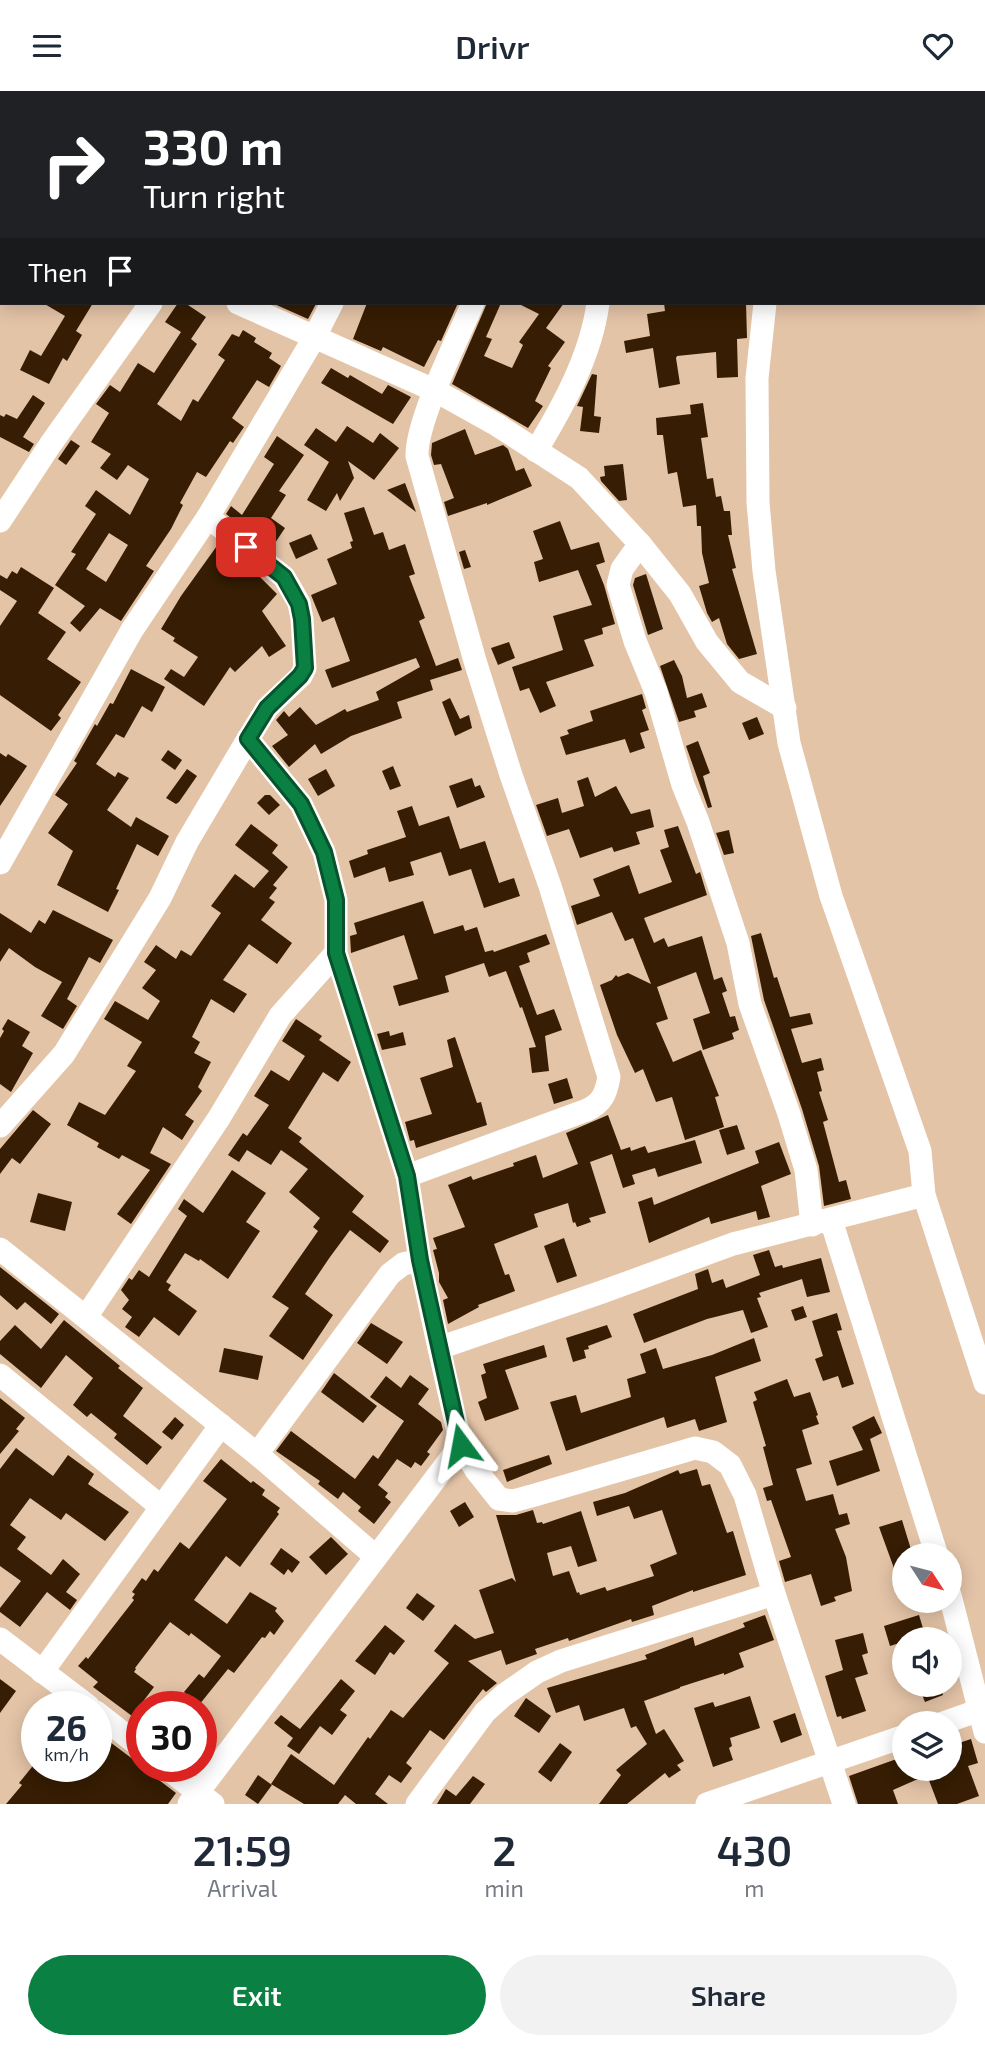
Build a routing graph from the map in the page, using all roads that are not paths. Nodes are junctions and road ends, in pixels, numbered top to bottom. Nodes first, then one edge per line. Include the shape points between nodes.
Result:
1 (149, 305) edge
2 (242, 305) edge
3 (331, 305) edge
4 (472, 305) edge
5 (598, 305) edge
6 (765, 305) edge
7 (314, 338) junction
8 (436, 391) junction
9 (536, 451) junction
10 (208, 517) junction
11 (0, 521) edge
12 (640, 544) junction
13 (785, 708) junction
14 (248, 739) junction
15 (0, 863) edge
16 (336, 953) junction
17 (0, 1126) edge
18 (407, 1176) junction
19 (923, 1195) junction
20 (822, 1223) junction
21 (0, 1249) edge
22 (420, 1260) junction
23 (86, 1317) junction
24 (439, 1348) junction
25 (0, 1375) edge
26 (985, 1383) edge
27 (221, 1425) junction
28 (461, 1445) junction
29 (257, 1454) junction
30 (160, 1506) junction
31 (933, 1543) edge
32 (375, 1556) junction
33 (774, 1594) junction
34 (955, 1613) edge
35 (0, 1639) edge
36 (41, 1672) junction
37 (68, 1691) edge
38 (982, 1721) edge
39 (962, 1722) edge
40 (112, 1725) edge
41 (126, 1735) edge
42 (892, 1740) edge
43 (829, 1762) junction
44 (181, 1782) edge
45 (200, 1800) edge
46 (417, 1804) edge
47 (706, 1804) edge
48 (844, 1804) edge

1 - 11 street
2 - 7 street
3 - 7 street
4 - 8 street
5 - 9 street via 569,393
6 - 13 street via 757,378 758,502
7 - 8 street
7 - 10 street
8 - 9 street
8 - 18 street via 417,446 421,469 479,673 609,1077 599,1104 587,1110
9 - 12 street via 579,478
10 - 14 street via 284,577 302,619 305,668 267,708
10 - 15 street via 132,630
12 - 13 street via 740,682
12 - 20 street via 622,569 618,585 738,943 750,1004
13 - 19 street via 789,743 831,896 920,1151
14 - 16 street via 301,804 324,852 336,900
14 - 17 street via 160,898 64,1054
16 - 18 street
16 - 23 street via 280,1016 219,1118
18 - 22 street
19 - 20 street
19 - 26 street
20 - 24 street via 733,1244
20 - 31 street
21 - 23 street
22 - 24 street
22 - 29 street via 404,1263 390,1274
23 - 27 street
24 - 28 street
25 - 30 street
27 - 29 street
27 - 30 street
28 - 32 street
28 - 33 street via 476,1470 505,1501 695,1448 713,1452 730,1465 745,1495
29 - 32 street
30 - 36 street
32 - 45 street
33 - 43 street
33 - 46 street via 537,1672 485,1712
34 - 38 street
35 - 36 street
36 - 37 street
38 - 39 street
40 - 41 street
42 - 43 street
43 - 47 street
43 - 48 street
44 - 45 street

